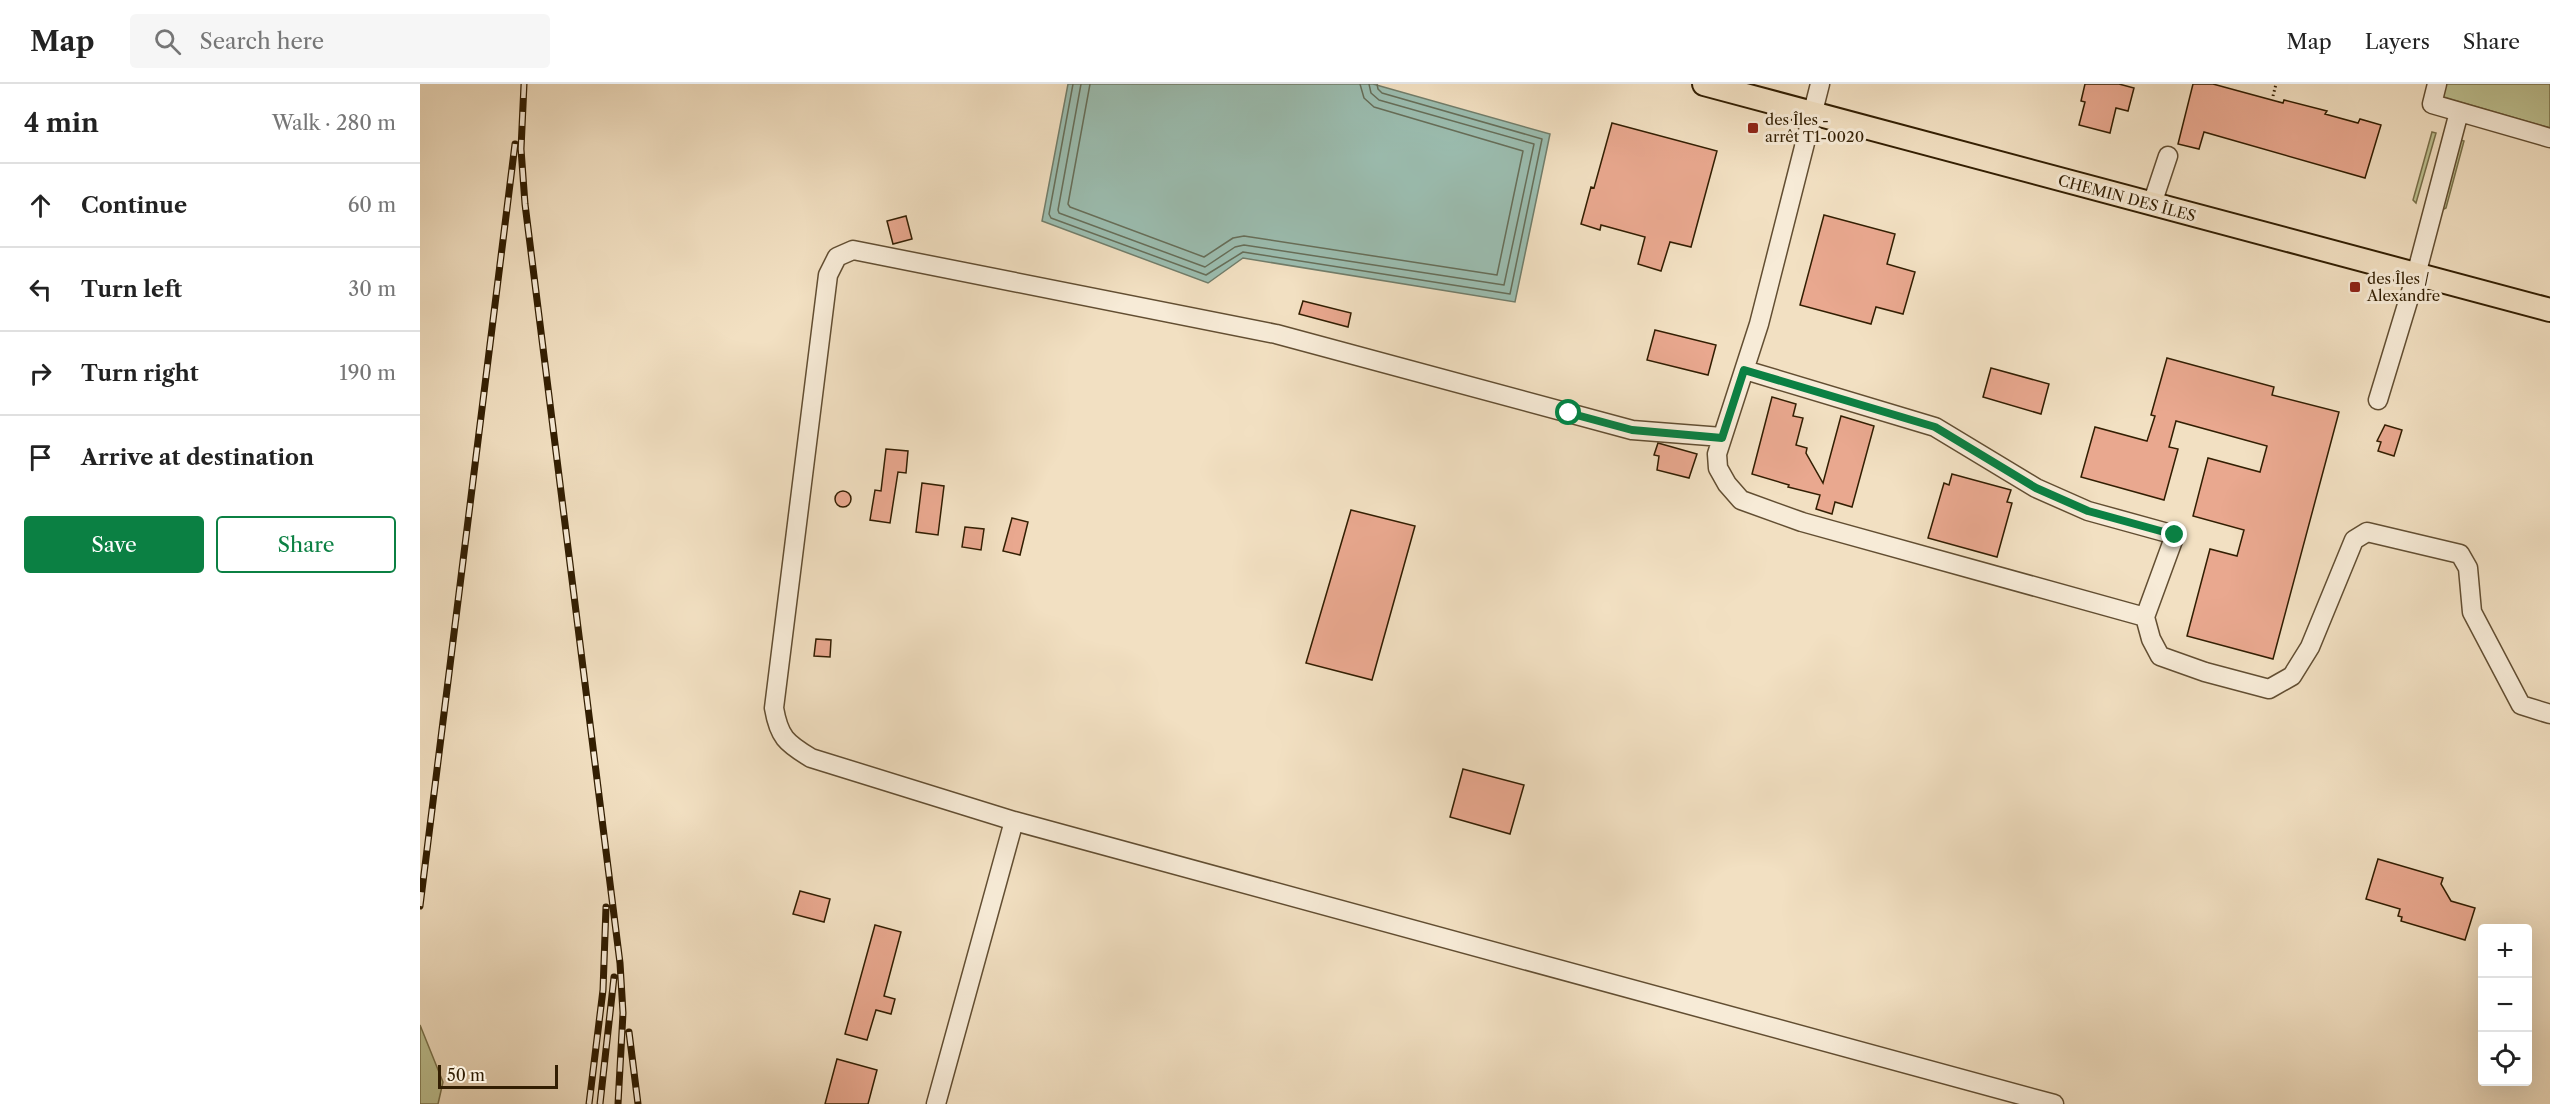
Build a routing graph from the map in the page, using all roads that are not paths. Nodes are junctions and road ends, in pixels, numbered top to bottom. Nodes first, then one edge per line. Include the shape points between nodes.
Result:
1 (1704, 84) edge
2 (1820, 84) edge
3 (2437, 84) edge
4 (2459, 112) junction
5 (1812, 113) junction
6 (2550, 138) edge
7 (2168, 156) dead end
8 (2152, 204) junction
9 (2416, 276) junction
10 (2550, 310) edge
11 (1744, 370) junction
12 (2378, 400) dead end
13 (1722, 438) junction
14 (2145, 616) junction
15 (2550, 714) edge
16 (1014, 821) junction
17 (936, 1104) edge
18 (2054, 1104) edge

1 - 5 main road, CHEMIN DES ÎLES
2 - 5 lane
3 - 4 lane via 2432,104
4 - 6 lane
4 - 9 lane
5 - 8 main road, CHEMIN DES ÎLES
5 - 11 lane
7 - 8 lane
8 - 9 main road, CHEMIN DES ÎLES
9 - 10 main road, CHEMIN DES ÎLES
9 - 12 lane
11 - 13 lane
11 - 14 lane via 1935,427 2036,488 2088,511 2175,535
13 - 14 lane via 1718,468 1741,500 1802,522
13 - 16 lane via 1632,430 1276,334 853,250 837,257 828,275 774,708 777,724 789,745 811,758
14 - 15 lane via 2160,656 2270,689 2292,675 2310,647 2354,540 2367,532 2416,542 2460,554 2468,568 2472,612 2521,705
16 - 17 lane
16 - 18 lane

